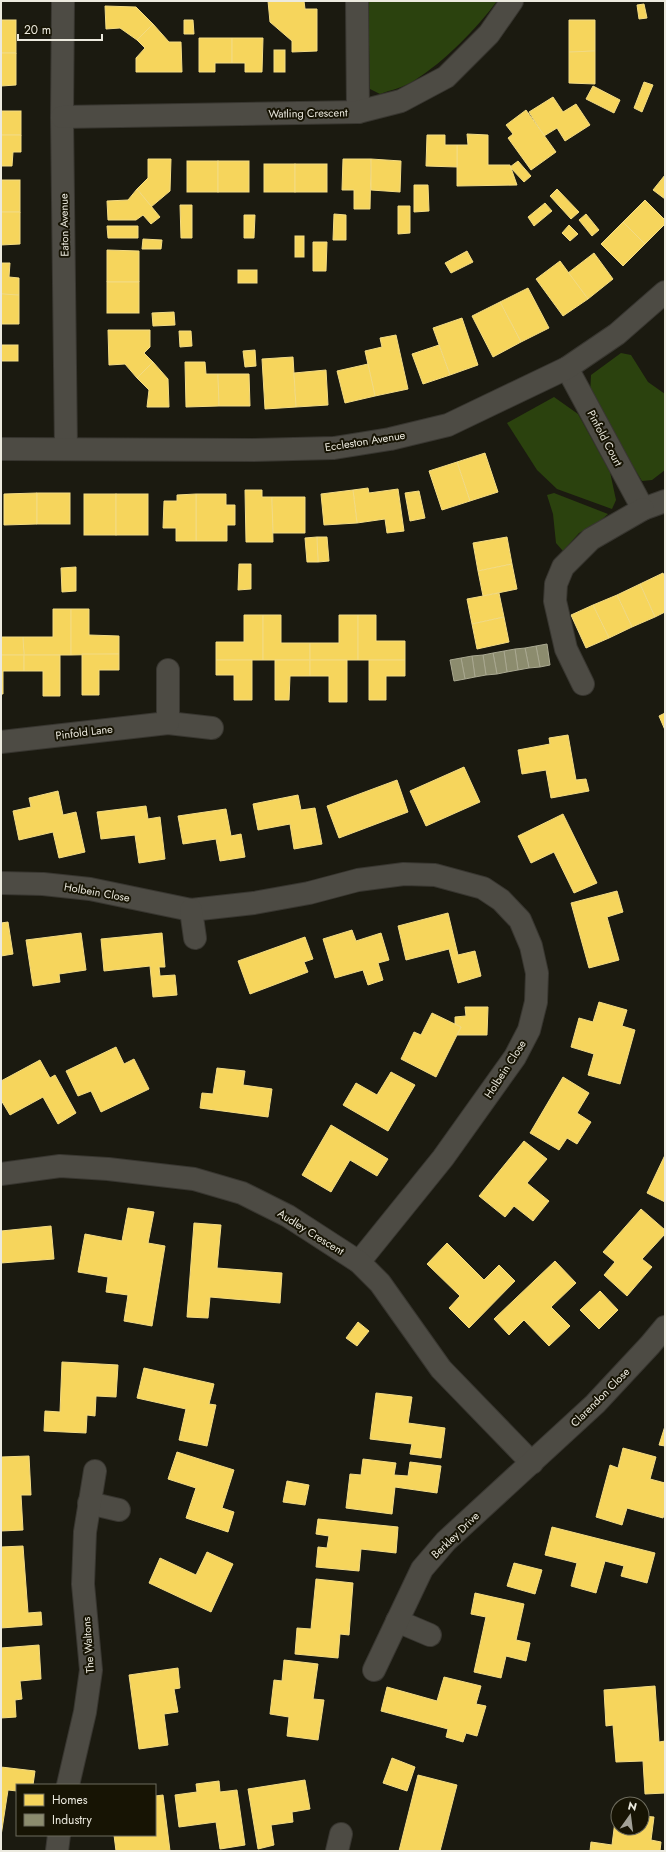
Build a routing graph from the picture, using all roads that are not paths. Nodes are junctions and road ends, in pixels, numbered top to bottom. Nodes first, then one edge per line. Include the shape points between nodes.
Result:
1 (63, 1) edge
2 (357, 1) edge
3 (512, 1) edge
4 (358, 112) junction
5 (62, 117) junction
6 (665, 292) edge
7 (567, 368) junction
8 (1, 448) edge
9 (66, 449) junction
10 (665, 500) edge
11 (642, 509) junction
12 (168, 670) dead end
13 (584, 684) dead end
14 (168, 723) junction
15 (212, 728) dead end
16 (1, 742) edge
17 (1, 883) edge
18 (191, 910) junction
19 (195, 938) dead end
20 (1, 1174) edge
21 (359, 1262) junction
22 (665, 1327) edge
23 (532, 1463) junction
24 (95, 1471) dead end
25 (89, 1503) junction
26 (119, 1510) dead end
27 (397, 1621) junction
28 (430, 1635) dead end
29 (374, 1670) dead end
30 (68, 1784) edge
31 (60, 1836) edge
32 (58, 1851) edge

1 - 5 street, Eaton Avenue
2 - 4 street
3 - 4 street, Watling Crescent via 489,34 446,77 401,101
4 - 5 street, Watling Crescent
5 - 9 street, Eaton Avenue
6 - 7 street, Eccleston Avenue via 617,334
7 - 9 street, Eccleston Avenue via 448,425 390,439 341,447 254,450
7 - 11 street, Pinfold Court
8 - 9 street, Eccleston Avenue
10 - 11 street
11 - 13 street via 591,539 563,567 556,584 555,601 566,649
12 - 14 street
14 - 15 street, Pinfold Lane
14 - 16 street, Pinfold Lane
17 - 18 street, Holbein Close via 90,889
18 - 19 street
18 - 21 street, Holbein Close via 254,903 358,880 404,874 435,875 483,888 501,900 520,920 531,946 537,973 536,1002 529,1030 515,1057 443,1158
20 - 21 street, Audley Crescent via 60,1166 194,1179 249,1196 288,1216
21 - 23 street, Audley Crescent via 380,1283 441,1369
22 - 23 street, Clarendon Close via 595,1404
23 - 27 street, Berkley Drive via 446,1541 422,1569
24 - 25 street, The Waltons
25 - 26 street
25 - 30 street, The Waltons via 82,1584 91,1670 85,1712
27 - 28 street
27 - 29 street, Berkley Drive
31 - 32 street

